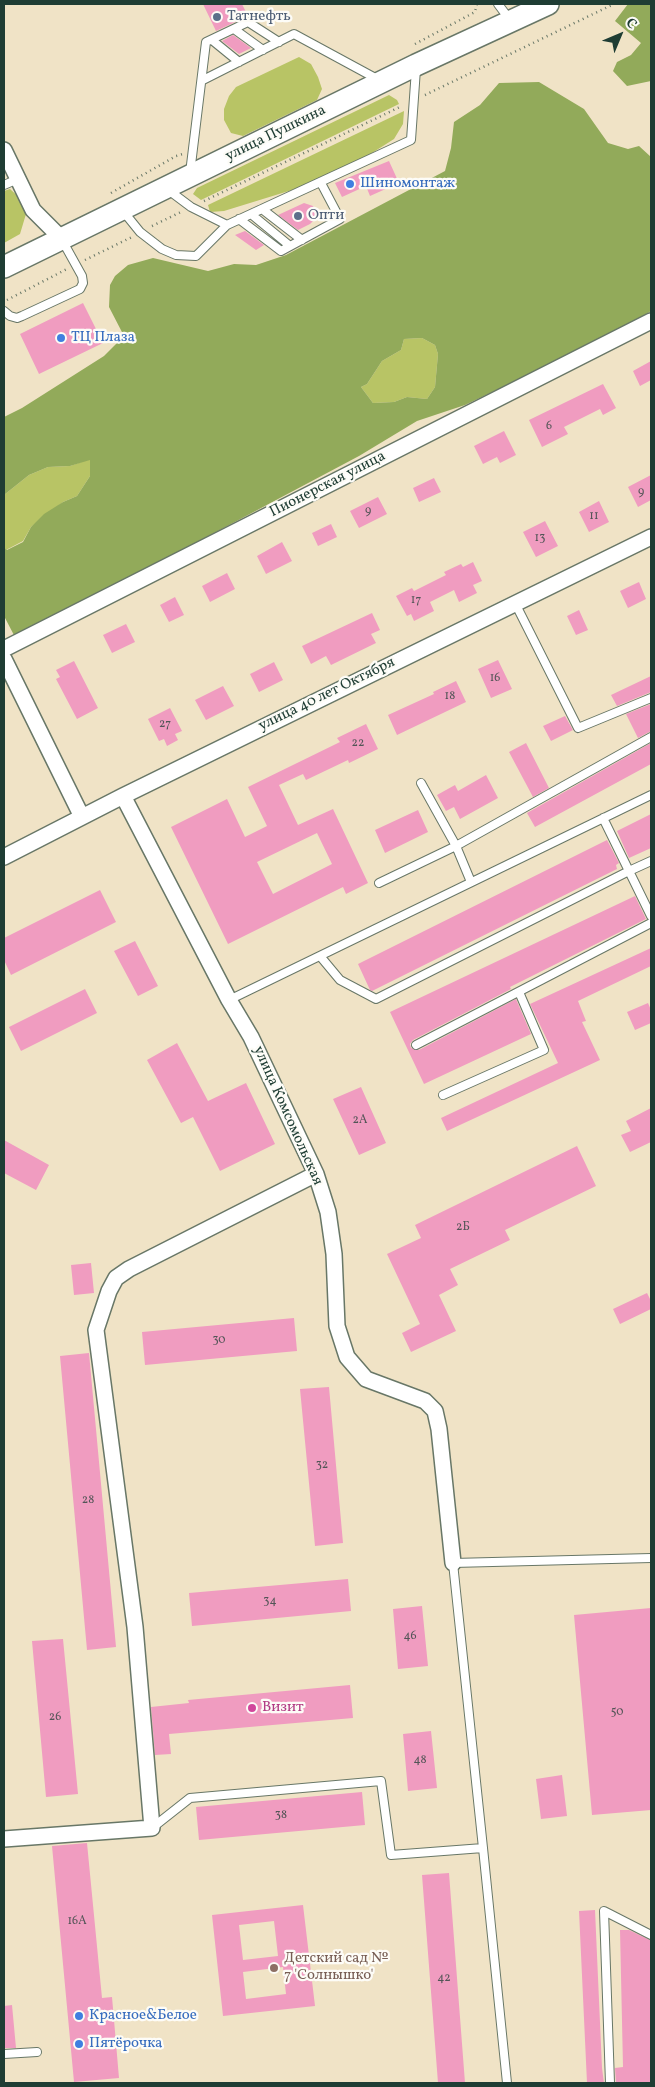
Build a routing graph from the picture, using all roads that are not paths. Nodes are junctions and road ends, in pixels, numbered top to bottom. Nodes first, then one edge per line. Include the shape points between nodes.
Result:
1 (548, 4) edge
2 (504, 12) edge
3 (234, 29) junction
4 (212, 40) junction
5 (279, 42) junction
6 (263, 50) junction
7 (239, 62) junction
8 (416, 65) junction
9 (203, 80) junction
10 (382, 82) junction
11 (4, 150) edge
12 (189, 177) junction
13 (18, 179) junction
14 (321, 183) junction
15 (4, 185) edge
16 (166, 188) junction
17 (122, 209) junction
18 (262, 209) junction
19 (251, 214) junction
20 (239, 219) junction
21 (227, 225) junction
22 (61, 238) junction
23 (302, 240) junction
24 (290, 246) junction
25 (4, 267) edge
26 (4, 311) edge
27 (651, 321) edge
28 (651, 537) edge
29 (514, 603) junction
30 (4, 649) edge
31 (4, 659) edge
32 (651, 698) edge
33 (651, 737) edge
34 (422, 783) dead end
35 (651, 795) edge
36 (123, 796) junction
37 (82, 817) junction
38 (603, 818) junction
39 (456, 846) junction
40 (4, 858) edge
41 (651, 862) edge
42 (629, 871) junction
43 (471, 882) junction
44 (378, 883) dead end
45 (651, 916) edge
46 (651, 923) edge
47 (320, 956) junction
48 (520, 992) junction
49 (229, 1000) junction
50 (416, 1045) dead end
51 (443, 1096) dead end
52 (316, 1174) junction
53 (651, 1558) edge
54 (453, 1563) junction
55 (152, 1828) junction
56 (4, 1839) edge
57 (483, 1848) junction
58 (651, 1935) edge
59 (37, 2052) dead end
60 (4, 2054) edge
61 (507, 2083) edge
62 (610, 2083) edge

1 - 2 main road, улица Пушкина
2 - 8 main road, улица Пушкина
3 - 4 lane
3 - 5 lane via 248,22
3 - 6 lane
4 - 7 lane
4 - 9 lane via 206,42
5 - 6 lane
5 - 10 lane via 294,34
6 - 7 lane
7 - 9 lane
8 - 10 main road, улица Пушкина
8 - 14 lane via 410,140
9 - 12 lane
10 - 12 main road, улица Пушкина
11 - 13 street
12 - 16 main road, улица Пушкина
13 - 15 lane
13 - 22 street via 33,210
14 - 18 lane
14 - 23 lane via 340,219
16 - 17 main road, улица Пушкина
16 - 21 lane via 190,207
17 - 21 lane via 140,232 176,255 196,256
17 - 22 main road, улица Пушкина
18 - 19 lane
18 - 23 lane
19 - 20 lane
19 - 24 lane
20 - 21 lane
20 - 24 lane via 281,251
22 - 25 main road, улица Пушкина
22 - 26 lane via 83,283 80,289 16,318
23 - 24 lane
27 - 30 street, Пионерская улица
28 - 29 street, улица 40 лет Октября
29 - 32 lane via 578,728
29 - 36 street, улица 40 лет Октября
31 - 37 street
33 - 39 lane
34 - 39 lane
35 - 38 lane
36 - 37 street, улица 40 лет Октября
36 - 49 street, улица Комсомольская
37 - 40 street, улица 40 лет Октября
38 - 42 lane
38 - 43 lane
39 - 43 lane
39 - 44 lane
41 - 42 lane
42 - 45 lane
42 - 47 lane via 376,999 340,980
43 - 47 lane
46 - 48 lane
47 - 49 lane
48 - 50 lane
48 - 51 lane via 544,1050
49 - 52 street, улица Комсомольская via 251,1037
52 - 54 street, улица Комсомольская via 328,1212 334,1254 337,1326 347,1357 366,1379 425,1401 434,1411
52 - 55 street via 116,1278 96,1330 135,1627
53 - 54 lane
54 - 57 lane
55 - 56 street
55 - 57 lane via 190,1798 381,1780 391,1855
57 - 61 lane
58 - 62 lane via 604,1911
59 - 60 lane

